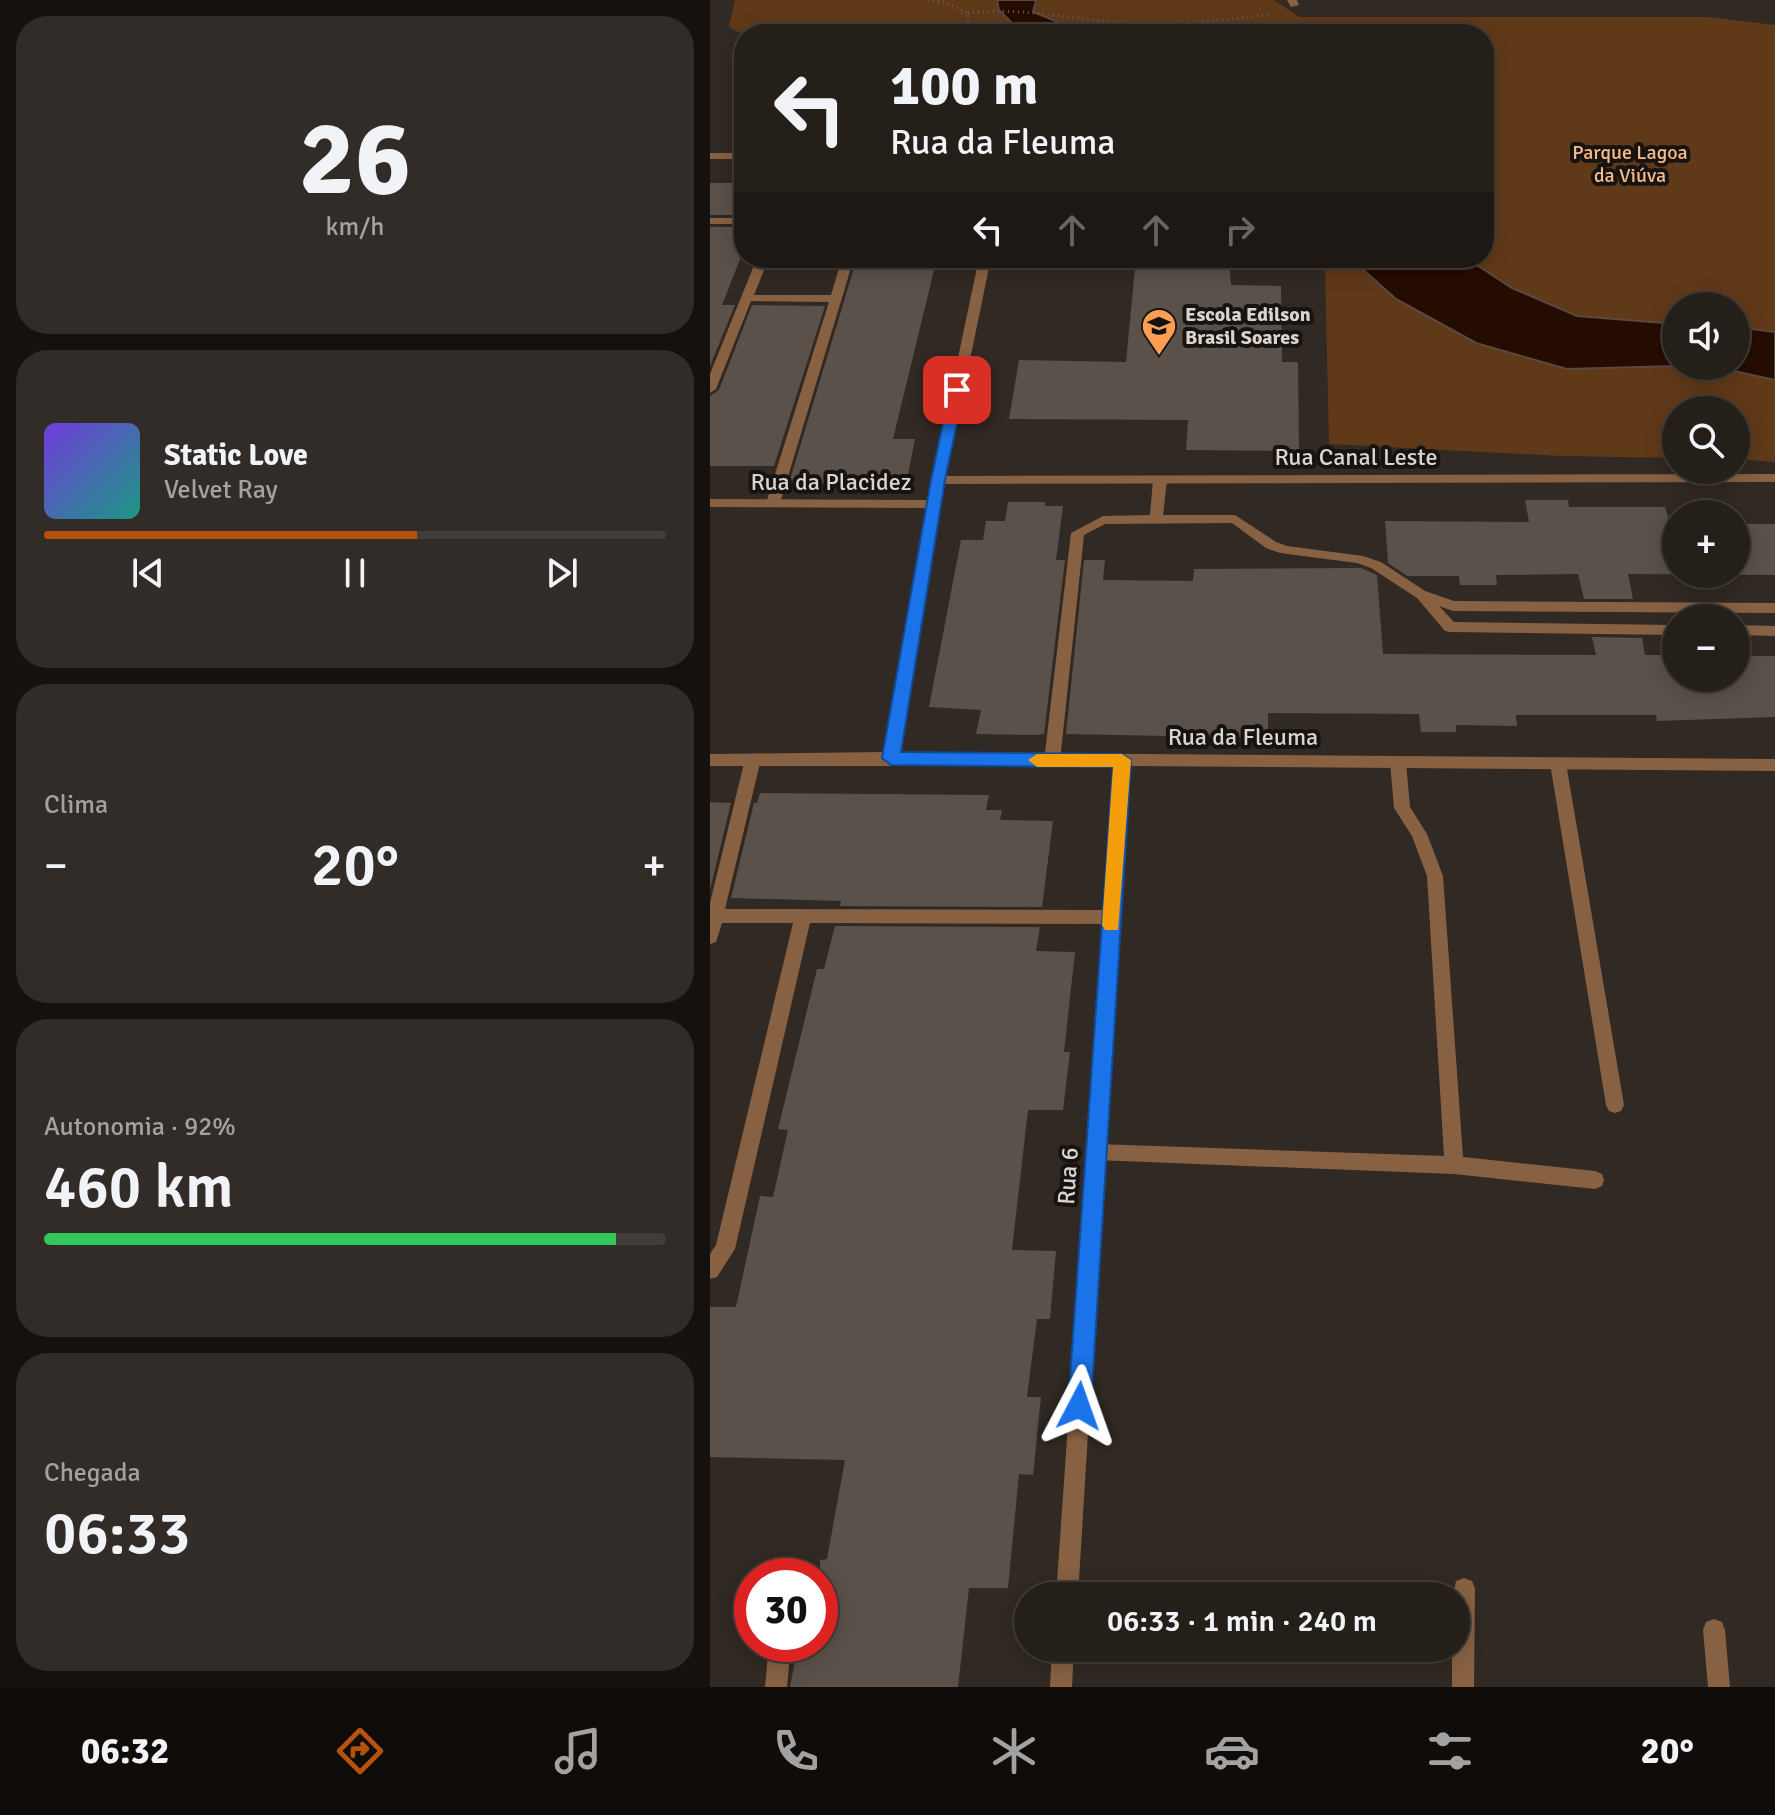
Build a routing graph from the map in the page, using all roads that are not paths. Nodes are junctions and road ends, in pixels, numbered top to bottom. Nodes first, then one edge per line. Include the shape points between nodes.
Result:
1 (710, 156) edge
2 (734, 156) edge
3 (710, 221) edge
4 (734, 221) edge
5 (759, 268) edge
6 (845, 268) edge
7 (983, 268) edge
8 (747, 298) junction
9 (836, 299) junction
10 (710, 389) edge
11 (1775, 478) edge
12 (938, 480) junction
13 (1160, 480) junction
14 (710, 503) edge
15 (773, 503) junction
16 (934, 504) junction
17 (1156, 519) junction
18 (1420, 594) junction
19 (1775, 608) edge
20 (1662, 630) edge
21 (1750, 630) edge
22 (1775, 631) edge
23 (891, 758) junction
24 (753, 759) junction
25 (710, 760) edge
26 (1122, 760) junction
27 (1052, 761) junction
28 (1398, 762) junction
29 (1558, 763) junction
30 (1775, 765) edge
31 (715, 916) junction
32 (803, 917) junction
33 (1112, 917) junction
34 (710, 937) edge
35 (1615, 1105) dead end
36 (1096, 1152) junction
37 (1454, 1165) junction
38 (1595, 1180) dead end
39 (710, 1270) edge
40 (1068, 1582) edge
41 (1714, 1630) dead end
42 (778, 1662) edge
43 (1062, 1662) edge
44 (1463, 1662) edge
45 (776, 1687) edge
46 (1061, 1687) edge
47 (1463, 1687) edge
48 (1719, 1687) edge

1 - 2 street
3 - 4 street
5 - 8 street
6 - 9 street
7 - 12 street
8 - 9 street
8 - 10 street
9 - 15 street
11 - 13 street, Rua Canal Leste
12 - 13 street, Rua Canal Leste
12 - 16 street
13 - 17 street
14 - 15 street, Rua da Placidez
15 - 16 street, Rua da Placidez
16 - 23 street, Rua da Placidez
17 - 18 street via 1235,519 1271,545 1358,559
17 - 27 street via 1103,520 1078,533
18 - 19 street via 1453,606
18 - 20 street via 1450,627
21 - 22 street
23 - 24 street, Rua da Fleuma
23 - 27 street, Rua da Fleuma
24 - 25 street, Rua da Fleuma
24 - 31 street
26 - 27 street, Rua da Fleuma
26 - 28 street, Rua da Fleuma
26 - 33 street, Rua 6
28 - 29 street, Rua da Fleuma
28 - 37 street via 1402,808 1435,876
29 - 30 street, Rua da Fleuma
29 - 35 street
31 - 32 street
31 - 34 street
32 - 33 street
32 - 39 street via 725,1249
33 - 36 street, Rua 6
36 - 37 street
36 - 40 street, Rua 6
37 - 38 street
41 - 48 street
42 - 45 street
43 - 46 street
44 - 47 street

